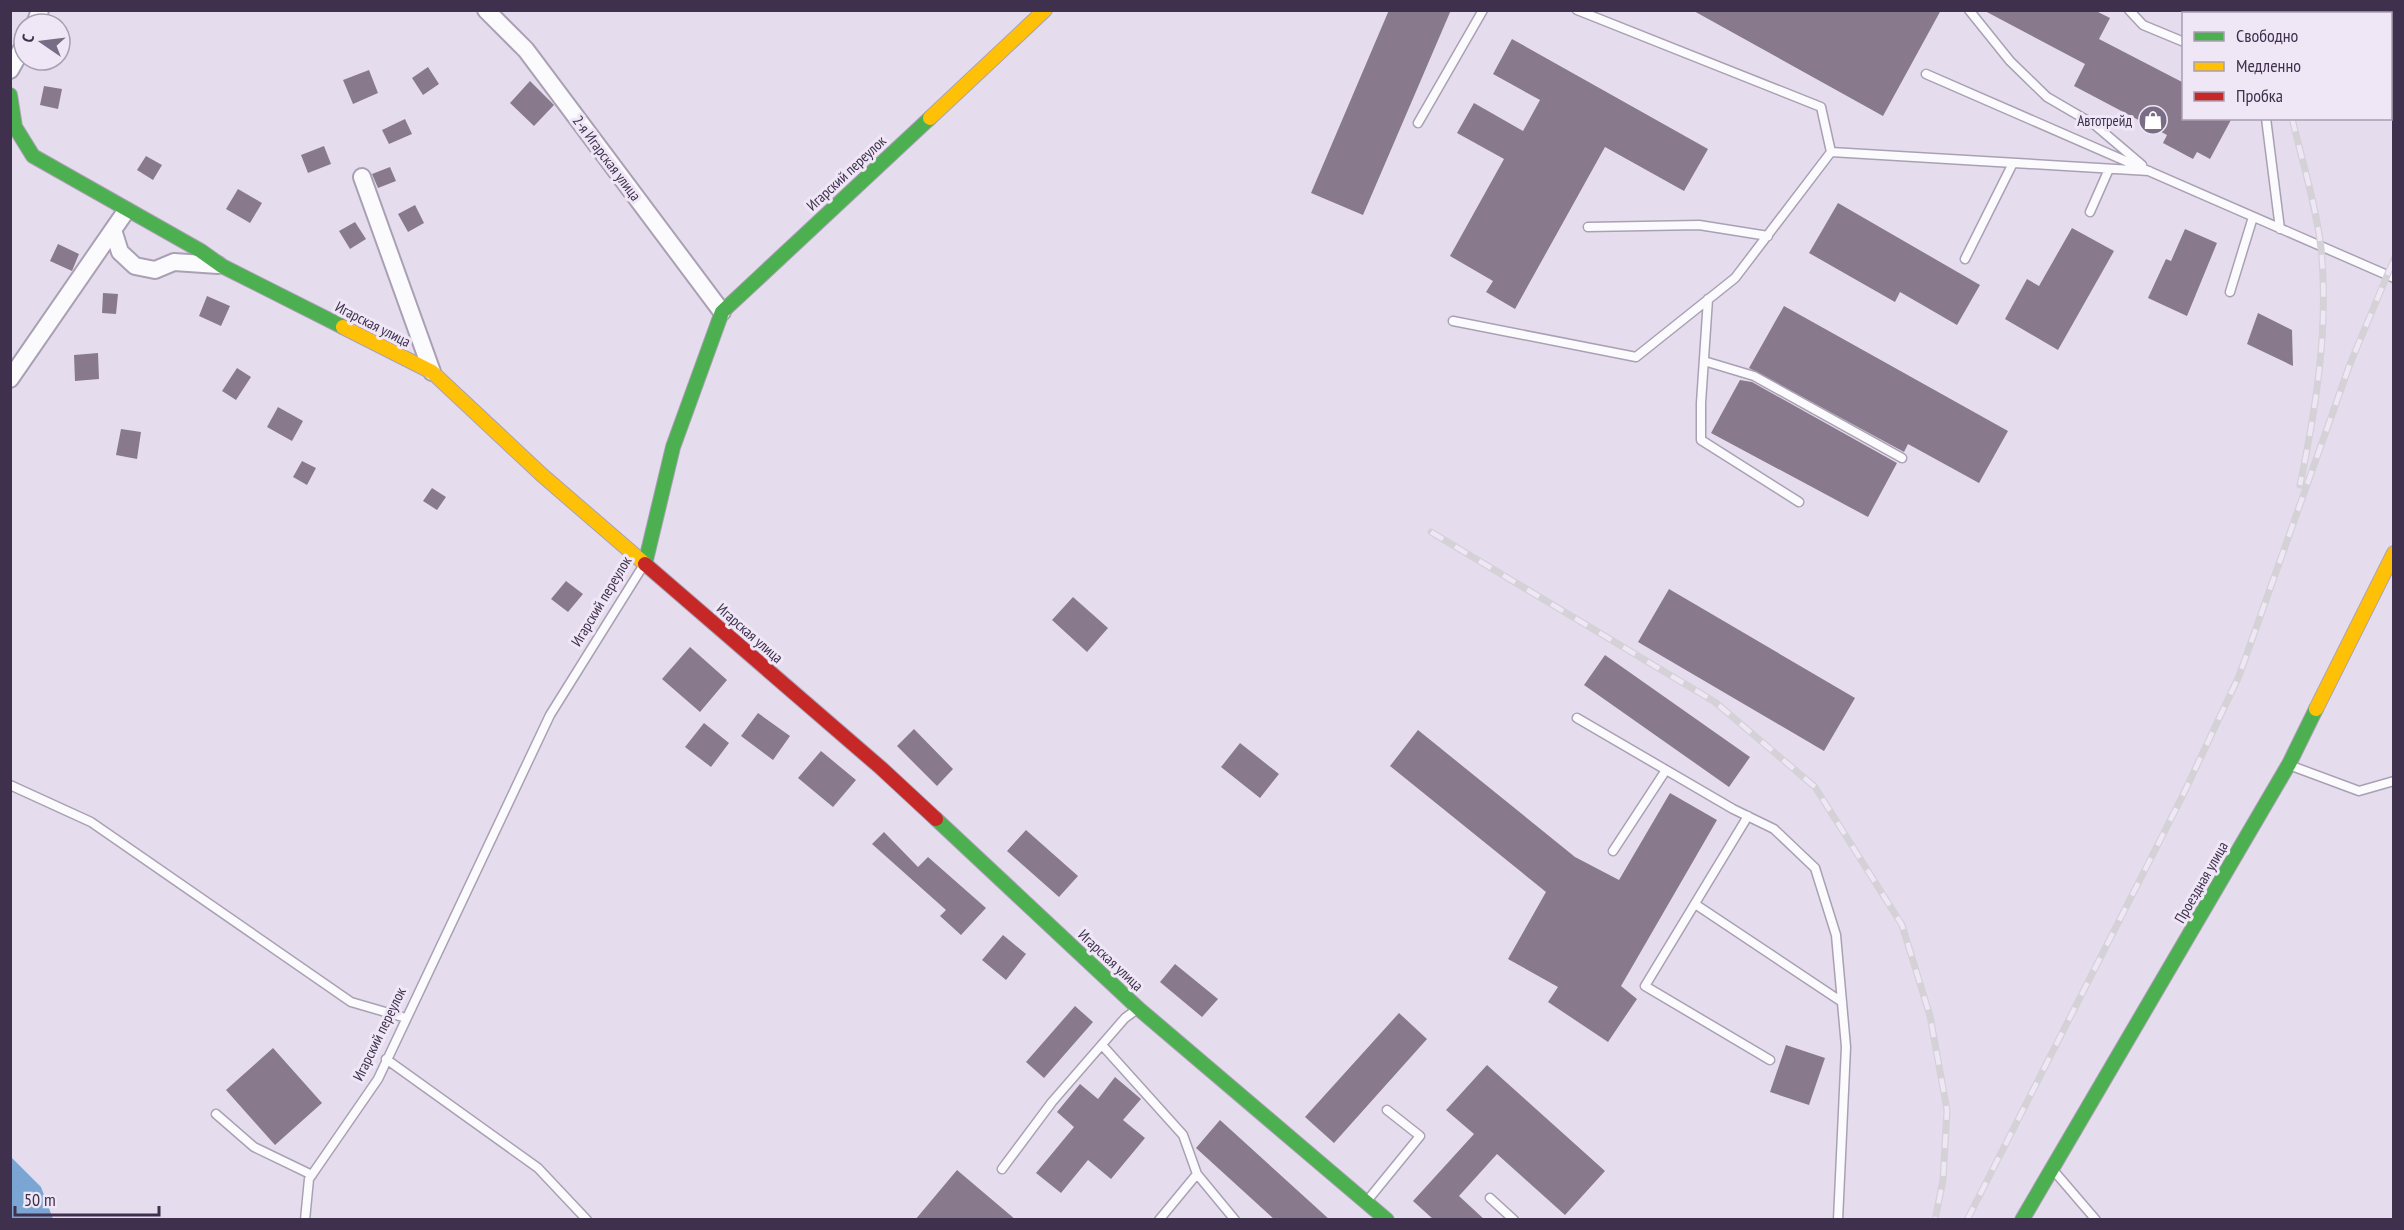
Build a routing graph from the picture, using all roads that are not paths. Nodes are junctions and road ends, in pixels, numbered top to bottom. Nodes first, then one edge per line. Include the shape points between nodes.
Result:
1 (486, 10) edge
2 (1045, 10) edge
3 (1483, 10) edge
4 (1577, 10) edge
5 (1969, 10) edge
6 (2130, 10) edge
7 (2182, 41) edge
8 (1926, 74) dead end
9 (10, 95) edge
10 (2266, 120) edge
11 (1418, 123) dead end
12 (1831, 152) junction
13 (2013, 163) junction
14 (2109, 169) junction
15 (2149, 171) junction
16 (362, 177) dead end
17 (126, 211) junction
18 (2090, 212) dead end
19 (2253, 217) junction
20 (1588, 226) dead end
21 (2280, 229) junction
22 (113, 230) junction
23 (1768, 236) junction
24 (1965, 259) dead end
25 (222, 266) junction
26 (2394, 278) edge
27 (2230, 292) dead end
28 (1708, 299) junction
29 (722, 312) junction
30 (1453, 321) dead end
31 (1704, 361) junction
32 (432, 372) junction
33 (10, 379) edge
34 (1902, 458) dead end
35 (1799, 502) dead end
36 (2394, 553) edge
37 (645, 564) junction
38 (1577, 718) dead end
39 (2289, 764) junction
40 (1666, 770) junction
41 (2394, 782) edge
42 (10, 785) edge
43 (1748, 816) junction
44 (1613, 851) dead end
45 (1695, 904) junction
46 (1842, 1002) junction
47 (1139, 1009) junction
48 (406, 1018) junction
49 (1102, 1045) junction
50 (386, 1059) junction
51 (1770, 1060) dead end
52 (1387, 1110) dead end
53 (216, 1114) dead end
54 (2052, 1168) junction
55 (1002, 1169) dead end
56 (1197, 1174) junction
57 (312, 1175) junction
58 (1491, 1198) dead end
59 (1367, 1201) junction
60 (305, 1220) edge
61 (588, 1220) edge
62 (1159, 1220) edge
63 (1235, 1220) edge
64 (1387, 1220) edge
65 (1514, 1220) edge
66 (1838, 1220) edge
67 (2022, 1220) edge
68 (2096, 1220) edge

1 - 29 street, 2-я Игарская улица via 526,50
2 - 29 street, Игарский переулок
3 - 11 lane
4 - 12 lane via 1821,107
5 - 15 lane via 2010,61 2047,97 2095,125
6 - 7 lane via 2142,25
8 - 15 lane
9 - 17 street, Игарская улица via 15,127 33,156
10 - 21 lane
12 - 13 lane
12 - 23 lane
13 - 14 lane
13 - 24 lane
14 - 15 lane
14 - 18 lane
15 - 19 lane
16 - 32 street
17 - 22 street
17 - 25 street, Игарская улица
19 - 21 lane
19 - 27 lane
20 - 23 lane via 1698,225
21 - 26 lane
22 - 25 street via 120,252 135,266 155,270 174,262
22 - 33 street
23 - 28 lane via 1735,278
25 - 32 street, Игарская улица
28 - 30 lane via 1636,357
28 - 31 lane
29 - 37 street, Игарский переулок via 673,447
31 - 34 lane via 1754,376
31 - 35 lane via 1701,440
32 - 37 street, Игарская улица
36 - 39 street, Проездная улица
37 - 47 street, Игарская улица via 881,768
37 - 48 lane, Игарский переулок via 550,715
38 - 40 lane
39 - 41 lane via 2360,792
39 - 54 street, Проездная улица
40 - 43 lane
40 - 44 lane
42 - 48 lane via 91,822 351,1002
43 - 45 lane
43 - 46 lane via 1774,829 1815,868 1836,935
45 - 46 lane
45 - 51 lane via 1645,986
46 - 66 lane via 1846,1047
47 - 49 lane via 1125,1018
47 - 59 street, Игарская улица
48 - 50 lane, Игарский переулок
49 - 55 lane via 1052,1102
49 - 56 lane via 1183,1135
50 - 57 lane, Игарский переулок via 378,1079
50 - 61 lane via 538,1168
52 - 59 lane via 1420,1136
53 - 57 lane via 254,1147
54 - 67 street, Проездная улица
54 - 68 lane
56 - 62 lane
56 - 63 lane
57 - 60 lane, Игарский переулок
58 - 65 lane
59 - 64 street, Игарская улица

